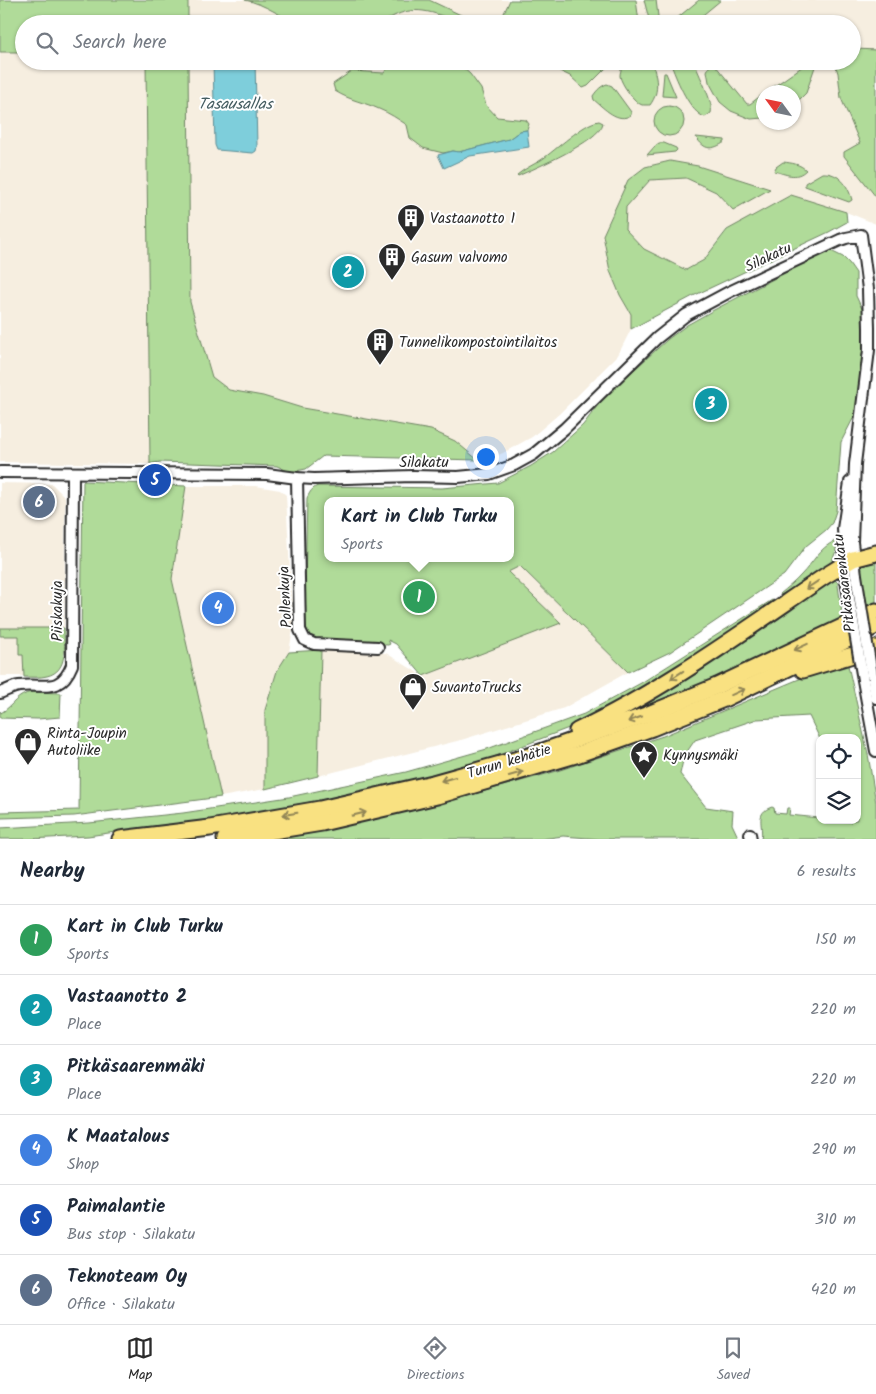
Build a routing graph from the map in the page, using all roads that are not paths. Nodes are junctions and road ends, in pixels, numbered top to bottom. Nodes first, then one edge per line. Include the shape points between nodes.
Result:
1 (861, 235) joint
2 (0, 472) edge
3 (73, 473) junction
4 (297, 478) junction
5 (876, 553) edge
6 (849, 562) junction
7 (876, 611) edge
8 (876, 626) edge
9 (378, 647) dead end
10 (876, 648) edge
11 (867, 678) junction
12 (759, 683) junction
13 (0, 693) edge
14 (876, 698) edge
15 (876, 751) edge
16 (529, 756) junction
17 (120, 839) edge
18 (225, 839) edge

1 - 4 street, Silakatu via 840,240 686,315 657,338 564,429 534,454 514,465 474,476
1 - 6 street, Pitkäsaarenkatu via 870,328 855,464
2 - 3 street, Silakatu
3 - 4 street, Silakatu via 267,474
3 - 13 street, Piiskakuja via 72,665 62,681 50,686 17,686
4 - 9 street, Pollenkuja via 300,630 305,640 314,644
5 - 6 highway
6 - 11 street, Pitkäsaarenkatu, bridge via 856,575
6 - 11 street, Pitkäsaarenkatu, bridge via 846,580
6 -> 16 highway via 637,700
7 -> 16 highway, Turun kehätie via 718,686
8 - 12 highway, Turun kehätie
10 - 12 highway
11 - 14 street, Pitkäsaarenkatu
11 - 15 street, Pitkäsaarenkatu
18 -> 12 highway, Turun kehätie via 322,823 504,777 652,728
16 -> 17 highway, Turun kehätie via 433,783 320,809

